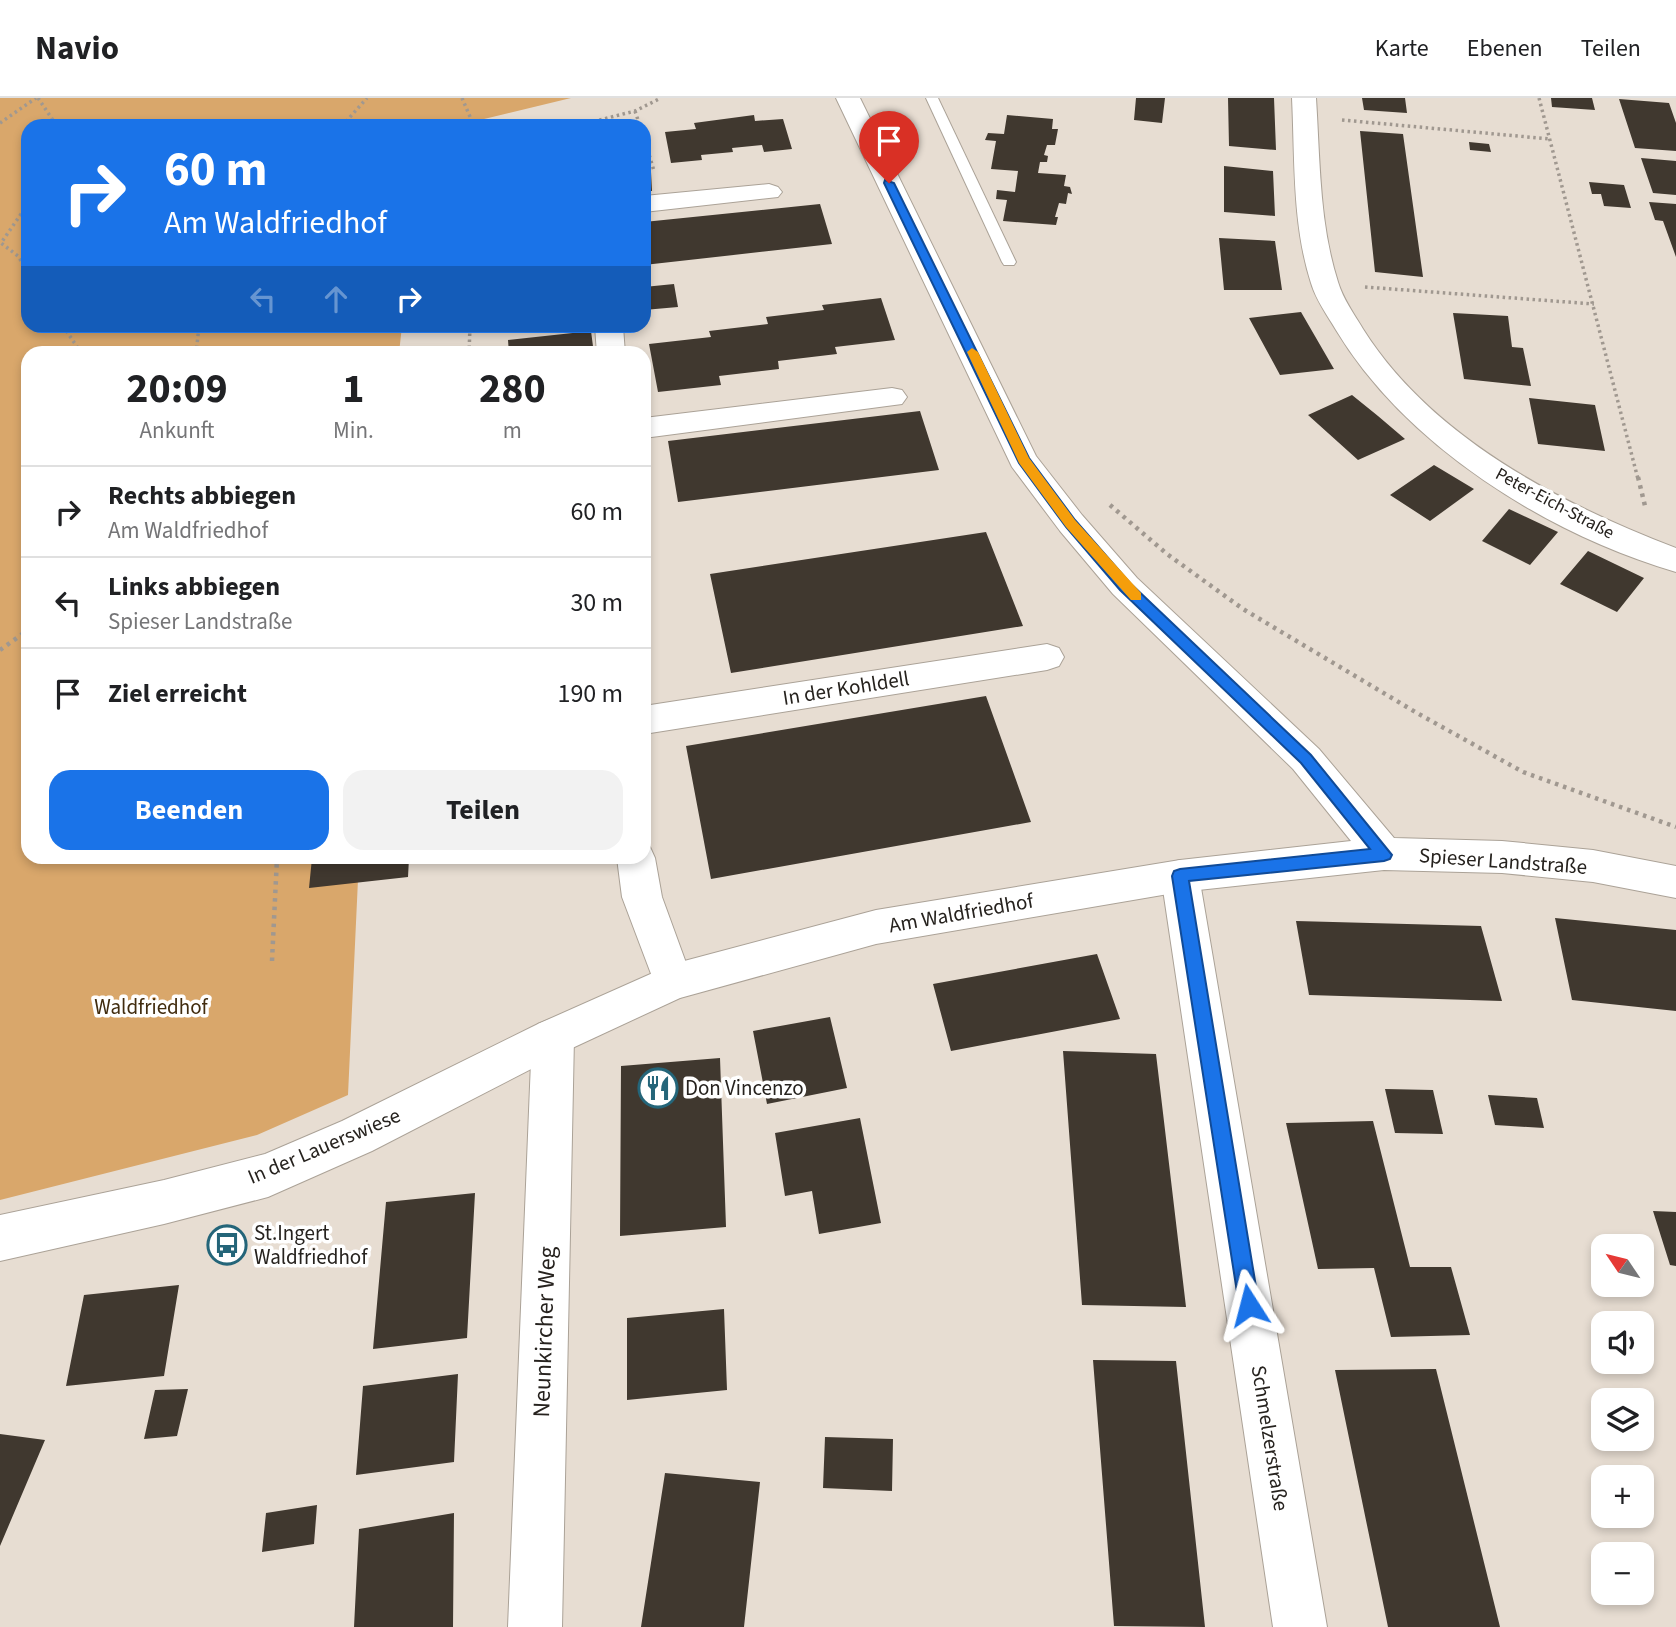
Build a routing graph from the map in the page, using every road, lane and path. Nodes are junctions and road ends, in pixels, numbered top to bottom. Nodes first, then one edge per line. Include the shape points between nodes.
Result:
1 (37, 98) edge
2 (367, 98) edge
3 (462, 98) edge
4 (661, 98) edge
5 (848, 98) edge
6 (932, 98) edge
7 (1539, 98) edge
8 (1304, 108) edge
9 (635, 111) junction
10 (52, 119) edge
11 (348, 119) edge
12 (471, 119) edge
13 (604, 119) edge
14 (638, 119) edge
15 (0, 123) edge
16 (1550, 139) junction
17 (769, 192) dead end
18 (651, 203) edge
19 (21, 214) edge
20 (1, 243) edge
21 (21, 261) edge
22 (1009, 262) dead end
23 (1325, 284) junction
24 (1594, 304) junction
25 (892, 397) dead end
26 (651, 427) edge
27 (1107, 502) dead end
28 (1666, 557) edge
29 (21, 635) edge
30 (0, 650) edge
31 (1047, 657) dead end
32 (651, 719) edge
33 (1676, 827) edge
34 (1384, 855) junction
35 (277, 864) edge
36 (637, 864) edge
37 (1180, 876) junction
38 (1676, 882) edge
39 (272, 961) dead end
40 (673, 982) junction
41 (554, 1037) junction
42 (0, 1238) edge
43 (535, 1627) edge
44 (1300, 1627) edge

1 - 10 path
1 - 15 path
2 - 11 path
3 - 12 path
4 - 9 path
5 - 34 street via 1023,460 1125,586 1306,759
6 - 22 lane
7 - 16 path
8 - 16 path
8 - 23 street, Peter-Eich-Straße via 1313,230
9 - 13 path
9 - 14 path
16 - 24 path
17 - 18 street
19 - 20 path
20 - 21 path
23 - 24 path
23 - 28 street, Peter-Eich-Straße via 1350,334 1386,381 1433,425 1502,477 1587,523
24 - 28 path
25 - 26 street
27 - 33 path via 1243,610 1417,713 1523,772
29 - 30 path
31 - 32 street, In der Kohldell
34 - 37 street, Am Waldfriedhof
34 - 38 street, Spieser Landstraße via 1502,856 1594,866
35 - 39 path
36 - 40 street via 642,897
37 - 40 street, Am Waldfriedhof via 876,927
37 - 44 street, Schmelzerstraße
40 - 41 street, Am Waldfriedhof
41 - 42 street, In der Lauerswiese via 357,1136 268,1175
41 - 43 street, Neunkircher Weg

